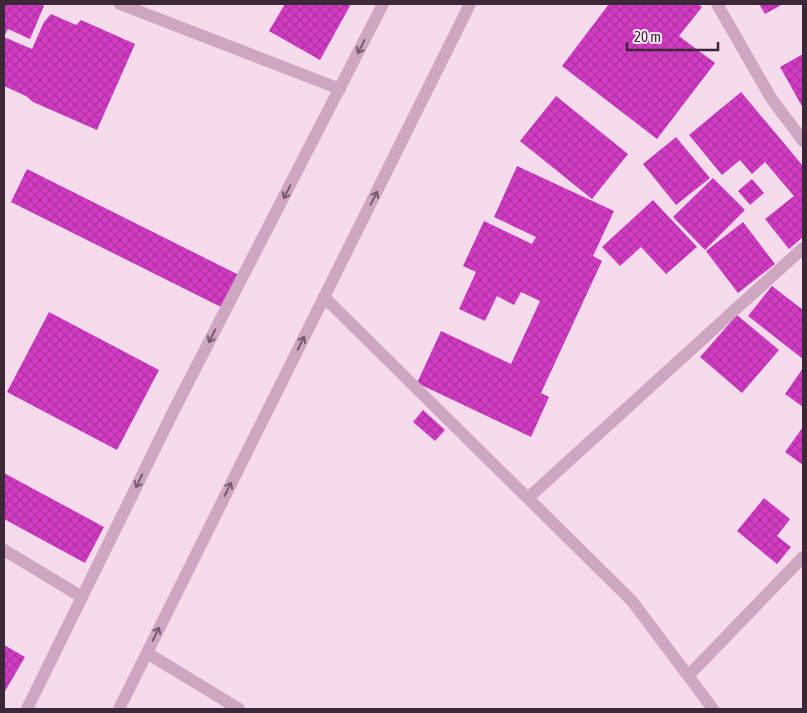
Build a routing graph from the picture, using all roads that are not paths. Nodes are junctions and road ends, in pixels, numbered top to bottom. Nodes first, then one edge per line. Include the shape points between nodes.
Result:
1 (120, 4) edge
2 (383, 4) edge
3 (470, 4) edge
4 (717, 4) edge
5 (340, 89) junction
6 (803, 141) edge
7 (803, 248) edge
8 (324, 297) junction
9 (528, 498) junction
10 (4, 550) edge
11 (803, 557) edge
12 (82, 597) junction
13 (147, 653) junction
14 (688, 676) junction
15 (27, 709) edge
16 (119, 709) edge
17 (239, 709) edge
18 (713, 709) edge

1 - 5 street
2 -> 5 street
8 -> 3 street
4 - 6 street via 771,98
5 -> 12 street via 175,408
7 - 9 street
8 - 9 street
13 -> 8 street
9 - 14 street via 632,601
10 - 12 street
11 - 14 street
12 - 15 street
13 - 16 street
13 - 17 street
14 - 18 street

